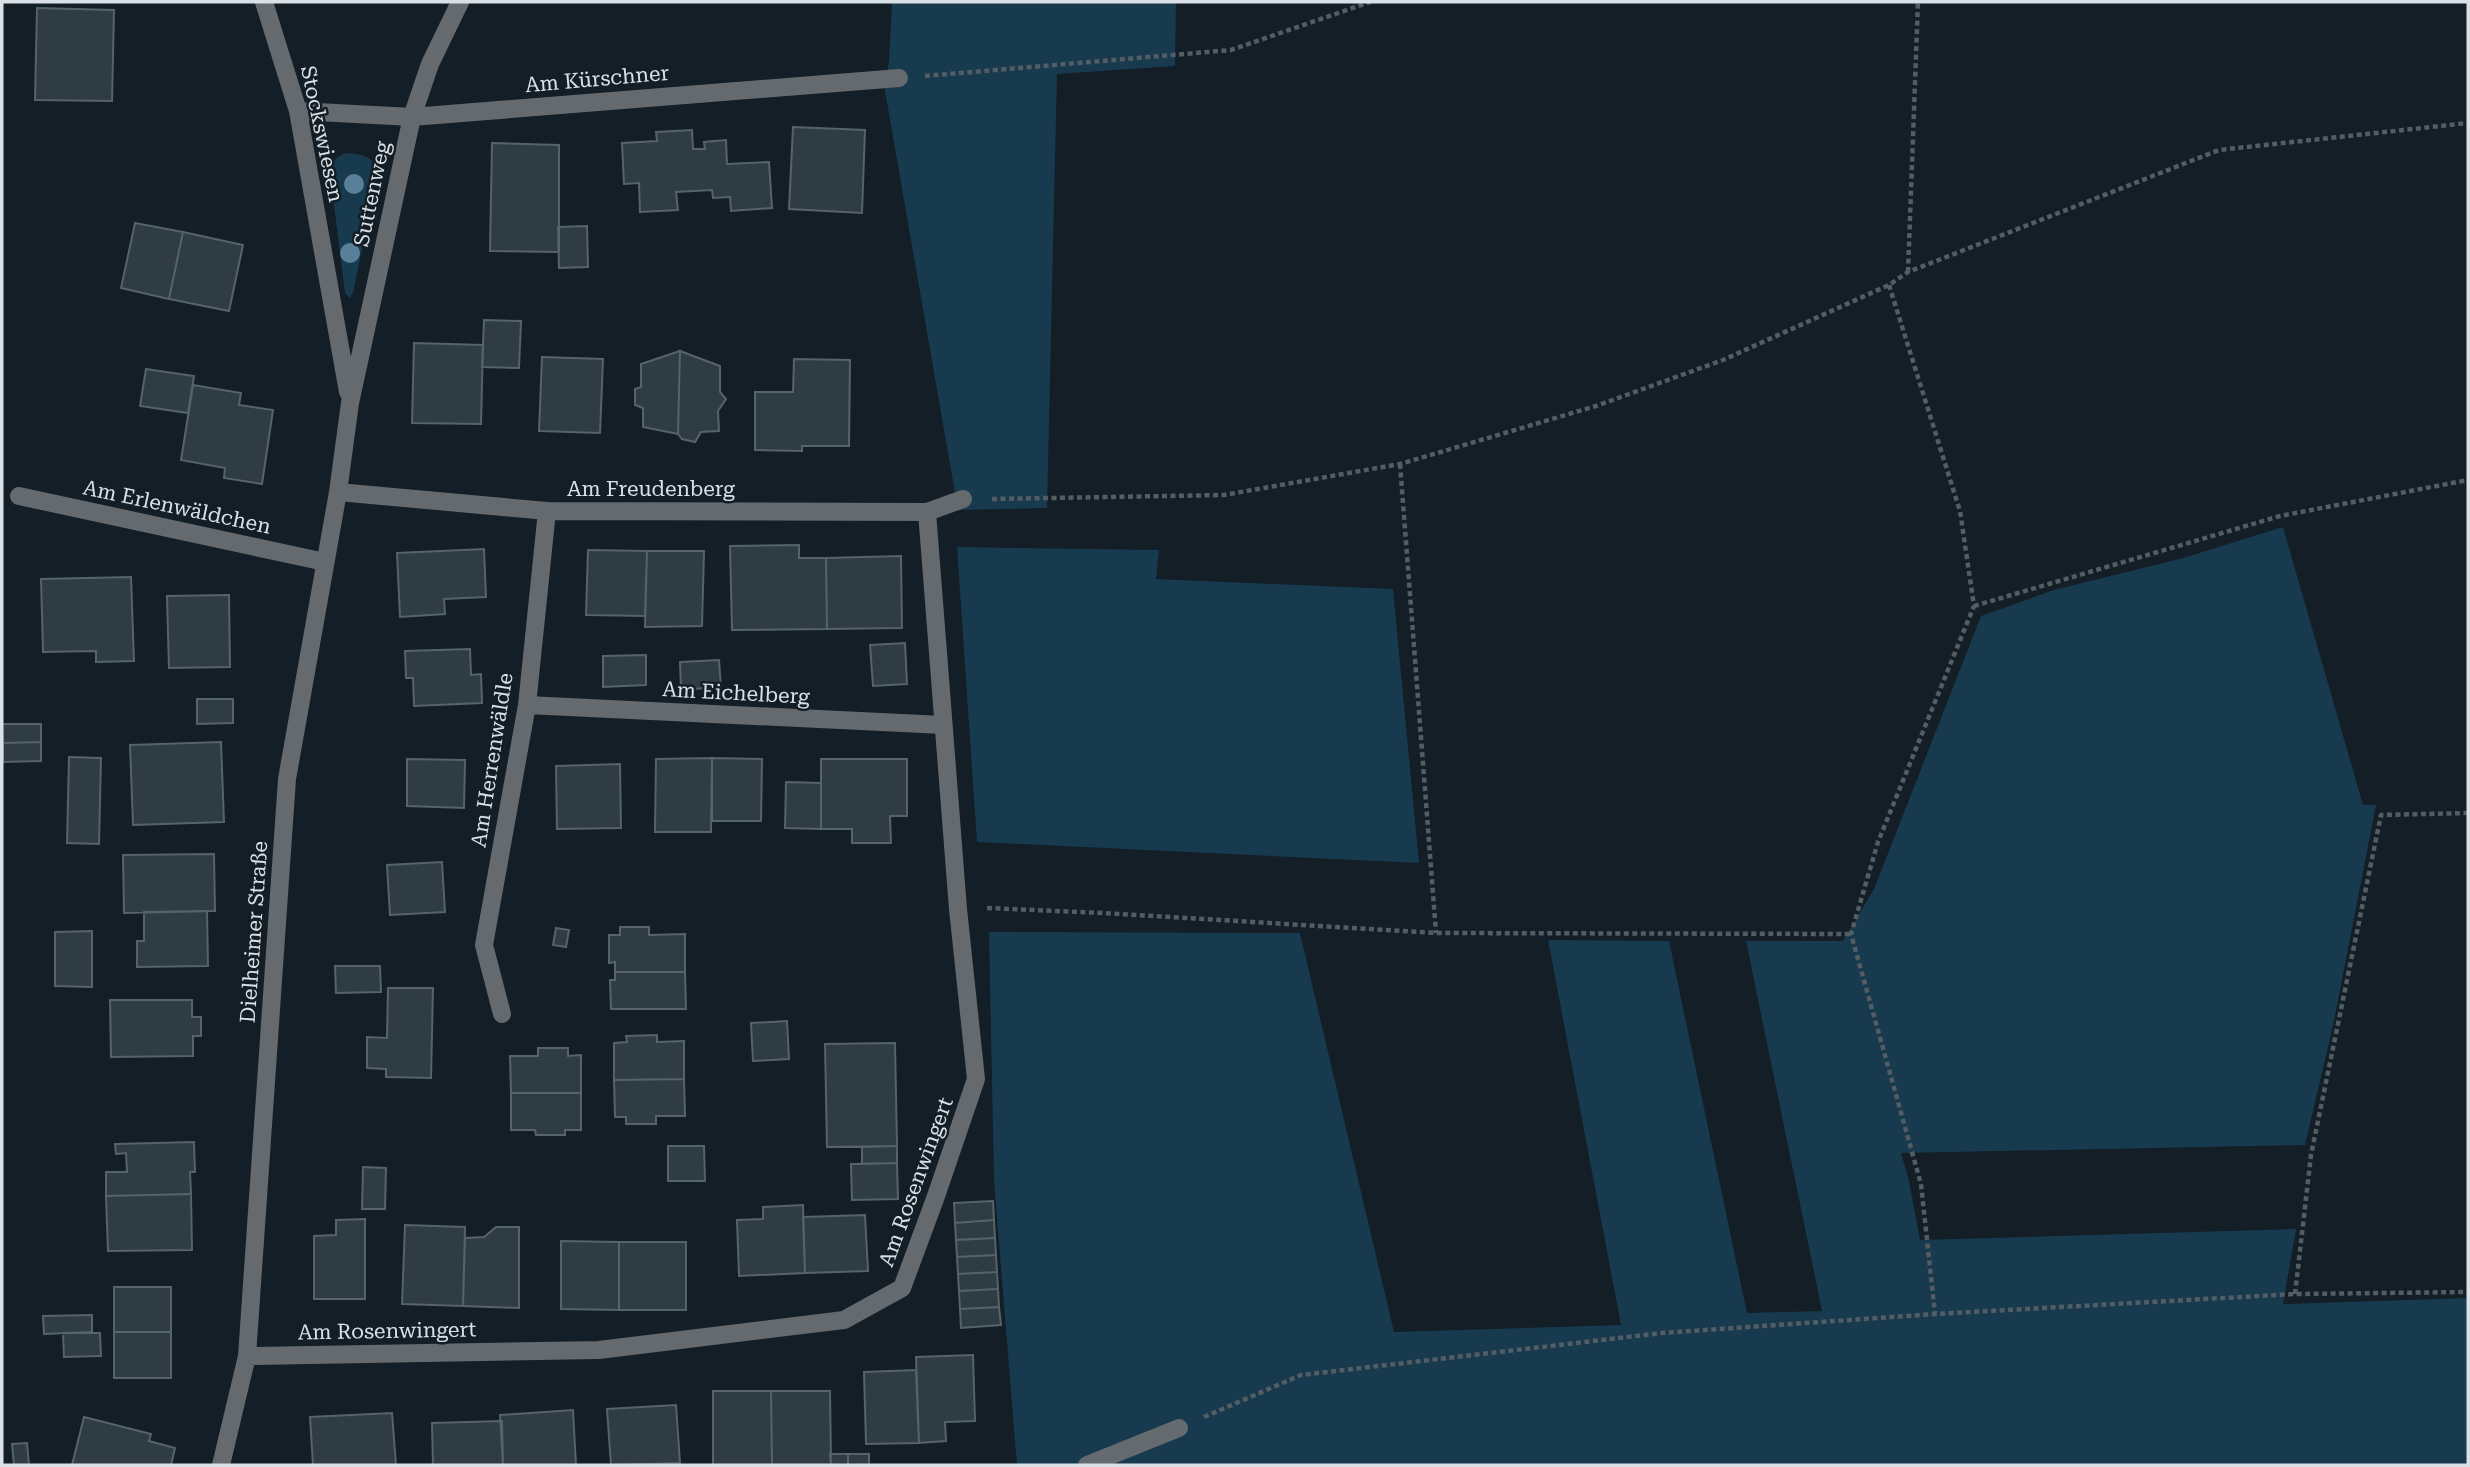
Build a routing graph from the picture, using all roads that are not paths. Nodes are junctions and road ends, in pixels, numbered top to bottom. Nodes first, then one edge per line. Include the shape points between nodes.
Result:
1 (264, 2) edge
2 (460, 2) edge
3 (900, 78) road end
4 (298, 111) junction
5 (412, 117) junction
6 (350, 403) junction
7 (338, 492) junction
8 (19, 496) dead end
9 (963, 499) road end
10 (547, 511) junction
11 (927, 512) junction
12 (324, 562) junction
13 (527, 705) junction
14 (943, 725) junction
15 (502, 1014) dead end
16 (247, 1356) junction
17 (1179, 1428) road end
18 (221, 1465) edge
19 (1087, 1465) edge

1 - 4 street, Stockswiesen
2 - 5 street, Suttenweg via 430,64
3 - 5 street, Am Kürschner
4 - 5 street, Am Kürschner
4 - 6 street, Stockswiesen
5 - 6 street, Suttenweg
6 - 7 street, Dielheimer Straße
7 - 10 street, Am Freudenberg
7 - 12 street, Dielheimer Straße
8 - 12 street, Am Erlenwäldchen
9 - 11 street, Am Freudenberg
10 - 11 street, Am Freudenberg
10 - 13 street, Am Herrenwäldle
11 - 14 street, Am Rosenwingert
12 - 16 street, Dielheimer Straße via 287,779
13 - 14 street, Am Eichelberg
13 - 15 street, Am Herrenwäldle via 484,944
14 - 16 street, Am Rosenwingert via 976,1079 902,1288 844,1320 599,1350
16 - 18 street, Dielheimer Straße
17 - 19 street

